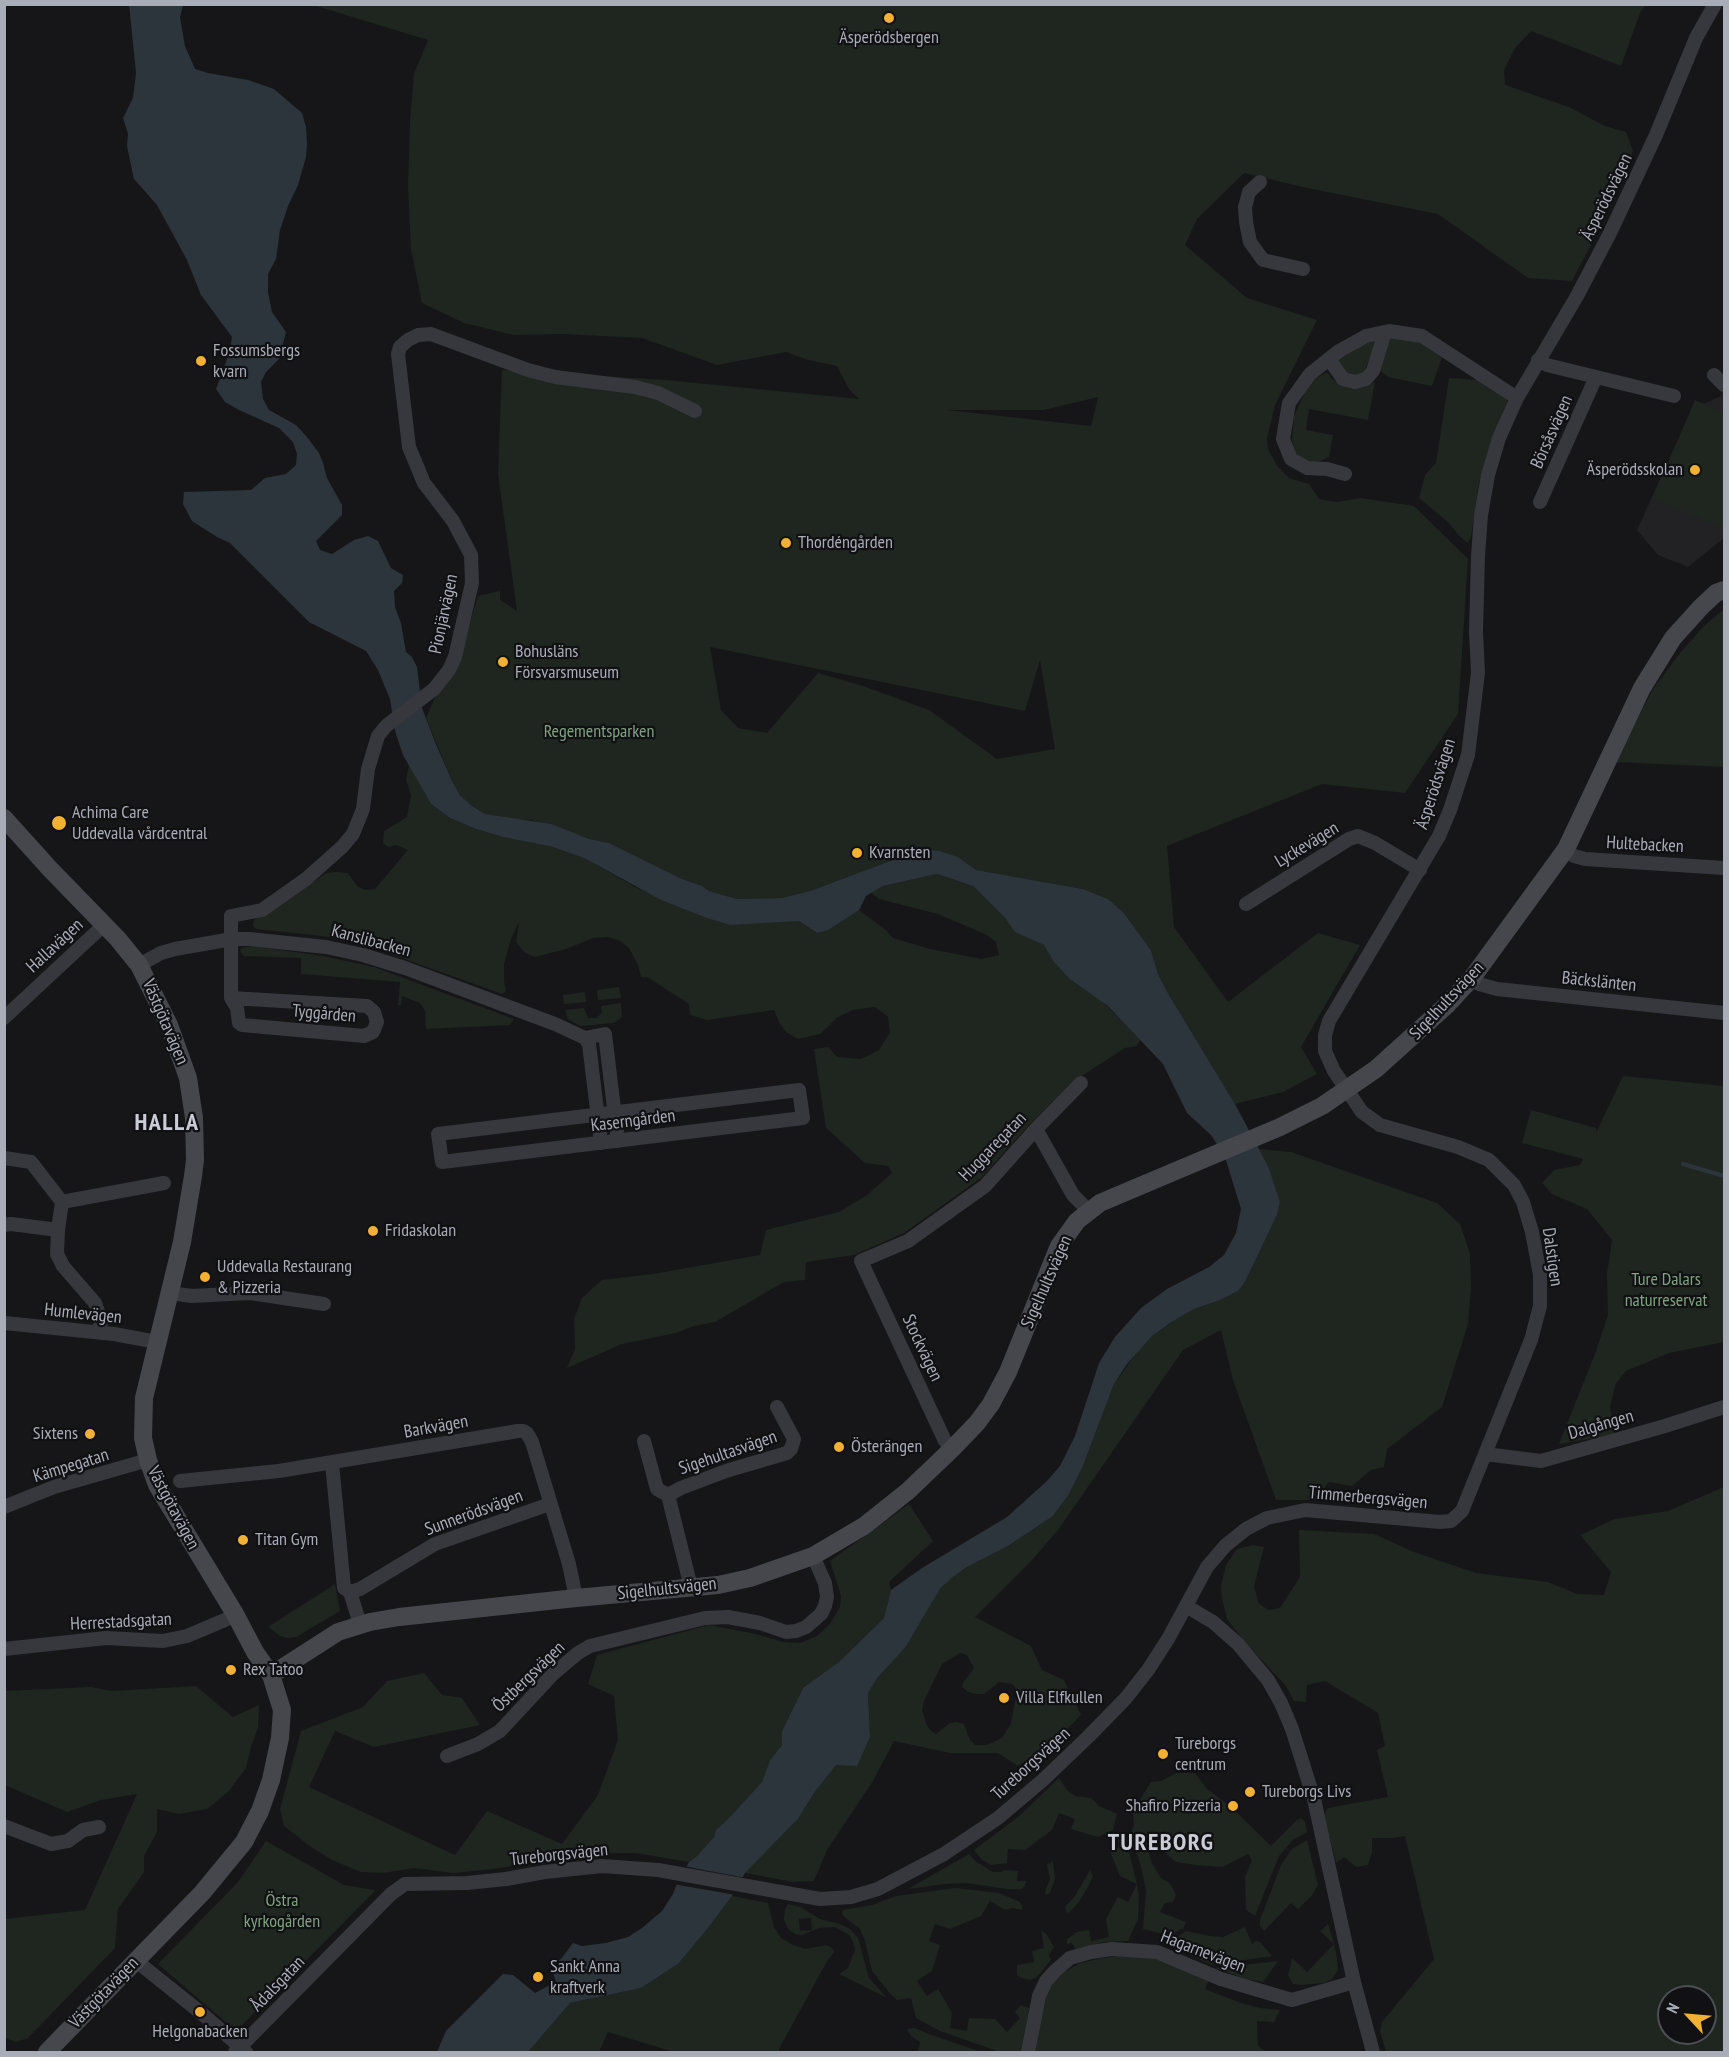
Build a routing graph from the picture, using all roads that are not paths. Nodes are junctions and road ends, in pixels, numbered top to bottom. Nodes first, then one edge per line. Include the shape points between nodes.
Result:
1 (1715, 4) edge
2 (1260, 182) dead end
3 (1304, 269) dead end
4 (1385, 332) junction
5 (1329, 359) junction
6 (1538, 360) junction
7 (1596, 378) junction
8 (1674, 396) dead end
9 (1517, 398) junction
10 (695, 411) dead end
11 (1345, 474) dead end
12 (1540, 502) dead end
13 (1725, 590) edge
14 (4, 818) edge
15 (1566, 849) junction
16 (1725, 868) edge
17 (1420, 870) junction
18 (1246, 903) dead end
19 (105, 924) junction
20 (232, 939) junction
21 (140, 965) junction
22 (1472, 978) junction
23 (231, 998) junction
24 (1725, 1013) edge
25 (4, 1018) edge
26 (585, 1038) junction
27 (1081, 1083) dead end
28 (1347, 1090) junction
29 (1362, 1112) joint
30 (615, 1113) junction
31 (598, 1115) junction
32 (1036, 1129) junction
33 (618, 1141) junction
34 (602, 1143) junction
35 (4, 1158) edge
36 (164, 1183) dead end
37 (62, 1202) junction
38 (1089, 1211) junction
39 (4, 1225) edge
40 (58, 1230) junction
41 (861, 1261) joint
42 (170, 1293) junction
43 (324, 1304) dead end
44 (4, 1323) edge
45 (101, 1333) junction
46 (157, 1342) junction
47 (777, 1407) dead end
48 (1725, 1407) edge
49 (644, 1441) dead end
50 (952, 1449) junction
51 (1485, 1454) junction
52 (148, 1460) junction
53 (332, 1464) junction
54 (180, 1481) dead end
55 (668, 1495) junction
56 (550, 1504) junction
57 (4, 1507) edge
58 (1447, 1522) joint
59 (813, 1556) junction
60 (689, 1588) junction
61 (350, 1592) junction
62 (576, 1598) junction
63 (1186, 1606) junction
64 (235, 1614) junction
65 (360, 1624) junction
66 (4, 1649) edge
67 (271, 1675) junction
68 (447, 1756) dead end
69 (4, 1826) edge
70 (99, 1827) dead end
71 (396, 1888) joint
72 (135, 1960) junction
73 (1354, 1982) junction
74 (241, 2051) edge
75 (47, 2052) edge
76 (1028, 2052) edge
77 (1373, 2052) edge

1 - 6 street, Äsperödsvägen via 1696,38 1610,233
2 - 3 street via 1249,192 1245,207 1250,242 1263,260
4 - 5 street via 1366,336
4 - 5 street via 1373,371 1366,379 1343,379
4 - 9 street via 1422,336
5 - 11 street via 1310,374 1289,403 1283,439 1291,459 1307,468
6 - 7 street, Börsåsvägen
6 - 9 street, Äsperödsvägen
7 - 8 street, Börsåsvägen
7 - 12 street, Börsåsvägen
9 - 17 street, Äsperödsvägen via 1499,438 1481,515 1476,620 1478,673 1468,755 1450,810
10 - 20 street, Pionjärvägen via 647,390 528,370 431,334 418,334 400,347 409,447 424,483 453,521 471,555 472,583 455,657 434,689 378,736 368,769 363,809 353,834 312,874 262,910 231,916
13 - 15 street, Sigelhultsvägen via 1701,607 1657,662
14 - 19 street, Västgötavägen
15 - 16 street, Hultebacken via 1585,859
15 - 22 street, Sigelhultsvägen
17 - 18 street, Lyckevägen via 1358,836
17 - 28 street, Äsperödsvägen via 1324,1035 1325,1051
19 - 21 street, Västgötavägen
19 - 25 street, Hallavägen
20 - 21 street, Kanslibacken via 175,949
20 - 23 street, Tyggården
20 - 26 street, Kanslibacken via 326,947 371,957
21 - 42 street, Västgötavägen via 175,1038 188,1078 194,1118 191,1193
22 - 24 street, Bäckslänten via 1497,989
22 - 28 street, Sigelhultsvägen via 1390,1058
23 - 23 street, Tyggården via 240,1023 245,1026 364,1036 373,1032 377,1022 367,1006
26 - 30 street via 605,1034
26 - 31 street
27 - 32 street, Huggaregatan
28 - 29 street, Äsperödsvägen
28 - 38 street, Sigelhultsvägen via 1280,1127
29 - 51 street, Dalstigen via 1380,1125 1489,1160 1514,1185 1523,1202 1540,1275 1540,1306 1531,1341
30 - 31 street, Kaserngården
30 - 33 street
30 - 33 street, Kaserngården via 799,1090 802,1118
31 - 34 street
31 - 34 street, Kaserngården via 438,1134 442,1162
32 - 38 street via 1073,1195
32 - 41 street, Huggaregatan via 985,1186 908,1241
33 - 34 street, Kaserngården
35 - 37 street via 30,1162
36 - 37 street
37 - 40 street
38 - 50 street, Sigelhultsvägen via 1059,1246 998,1393
39 - 40 street
40 - 45 street via 57,1254 95,1303
41 - 50 street, Stockvägen
42 - 43 street via 250,1293
42 - 46 street, Västgötavägen
44 - 45 street, Humlevägen
45 - 46 street, Humlevägen
46 - 52 street, Västgötavägen via 142,1422
47 - 55 street, Sigehultasvägen via 794,1439 787,1453 726,1471
48 - 51 street, Dalgången via 1541,1461
49 - 55 street, Sigehultasvägen via 656,1486
50 - 59 street, Sigelhultsvägen via 864,1526
51 - 58 street, Dalstigen via 1462,1511
52 - 57 street, Kämpegatan via 54,1487
52 - 64 street, Västgötavägen via 157,1485
53 - 54 street, Barkvägen
53 - 56 street, Barkvägen via 523,1431 532,1442
53 - 61 street via 340,1561 344,1588
55 - 60 street, Sigehultasvägen
56 - 61 street, Sunnerödsvägen via 435,1544
56 - 62 street, Barkvägen
58 - 63 street, Timmerbergsvägen via 1321,1510 1266,1518 1225,1546 1207,1567
59 - 60 street, Sigelhultsvägen via 750,1578
59 - 68 street, Östbergsvägen via 827,1597 821,1614 806,1627 786,1632 728,1617 705,1618 591,1646 552,1675 500,1731
60 - 62 street, Sigelhultsvägen
61 - 65 street
62 - 65 street, Sigelhultsvägen
63 - 71 street, Tureborgsvägen via 1148,1670 1126,1698 1043,1780 971,1836 911,1873 864,1894 820,1899 658,1870 602,1866 506,1879 414,1882
63 - 73 street via 1238,1644 1268,1680 1281,1703 1314,1799
64 - 66 street, Herrestadsgatan via 187,1636 163,1641 106,1638
64 - 67 street, Västgötavägen
65 - 67 street, Sigelhultsvägen via 338,1632
67 - 72 street, Västgötavägen via 282,1710 280,1738 266,1795 252,1829 223,1869
69 - 70 street via 51,1845
71 - 74 street, Ådalsgatan
72 - 74 street
72 - 75 street, Västgötavägen
73 - 76 street, Hagarnevägen via 1292,2000 1221,1979 1157,1952 1091,1952 1070,1958 1047,1981 1039,1996
73 - 77 street

